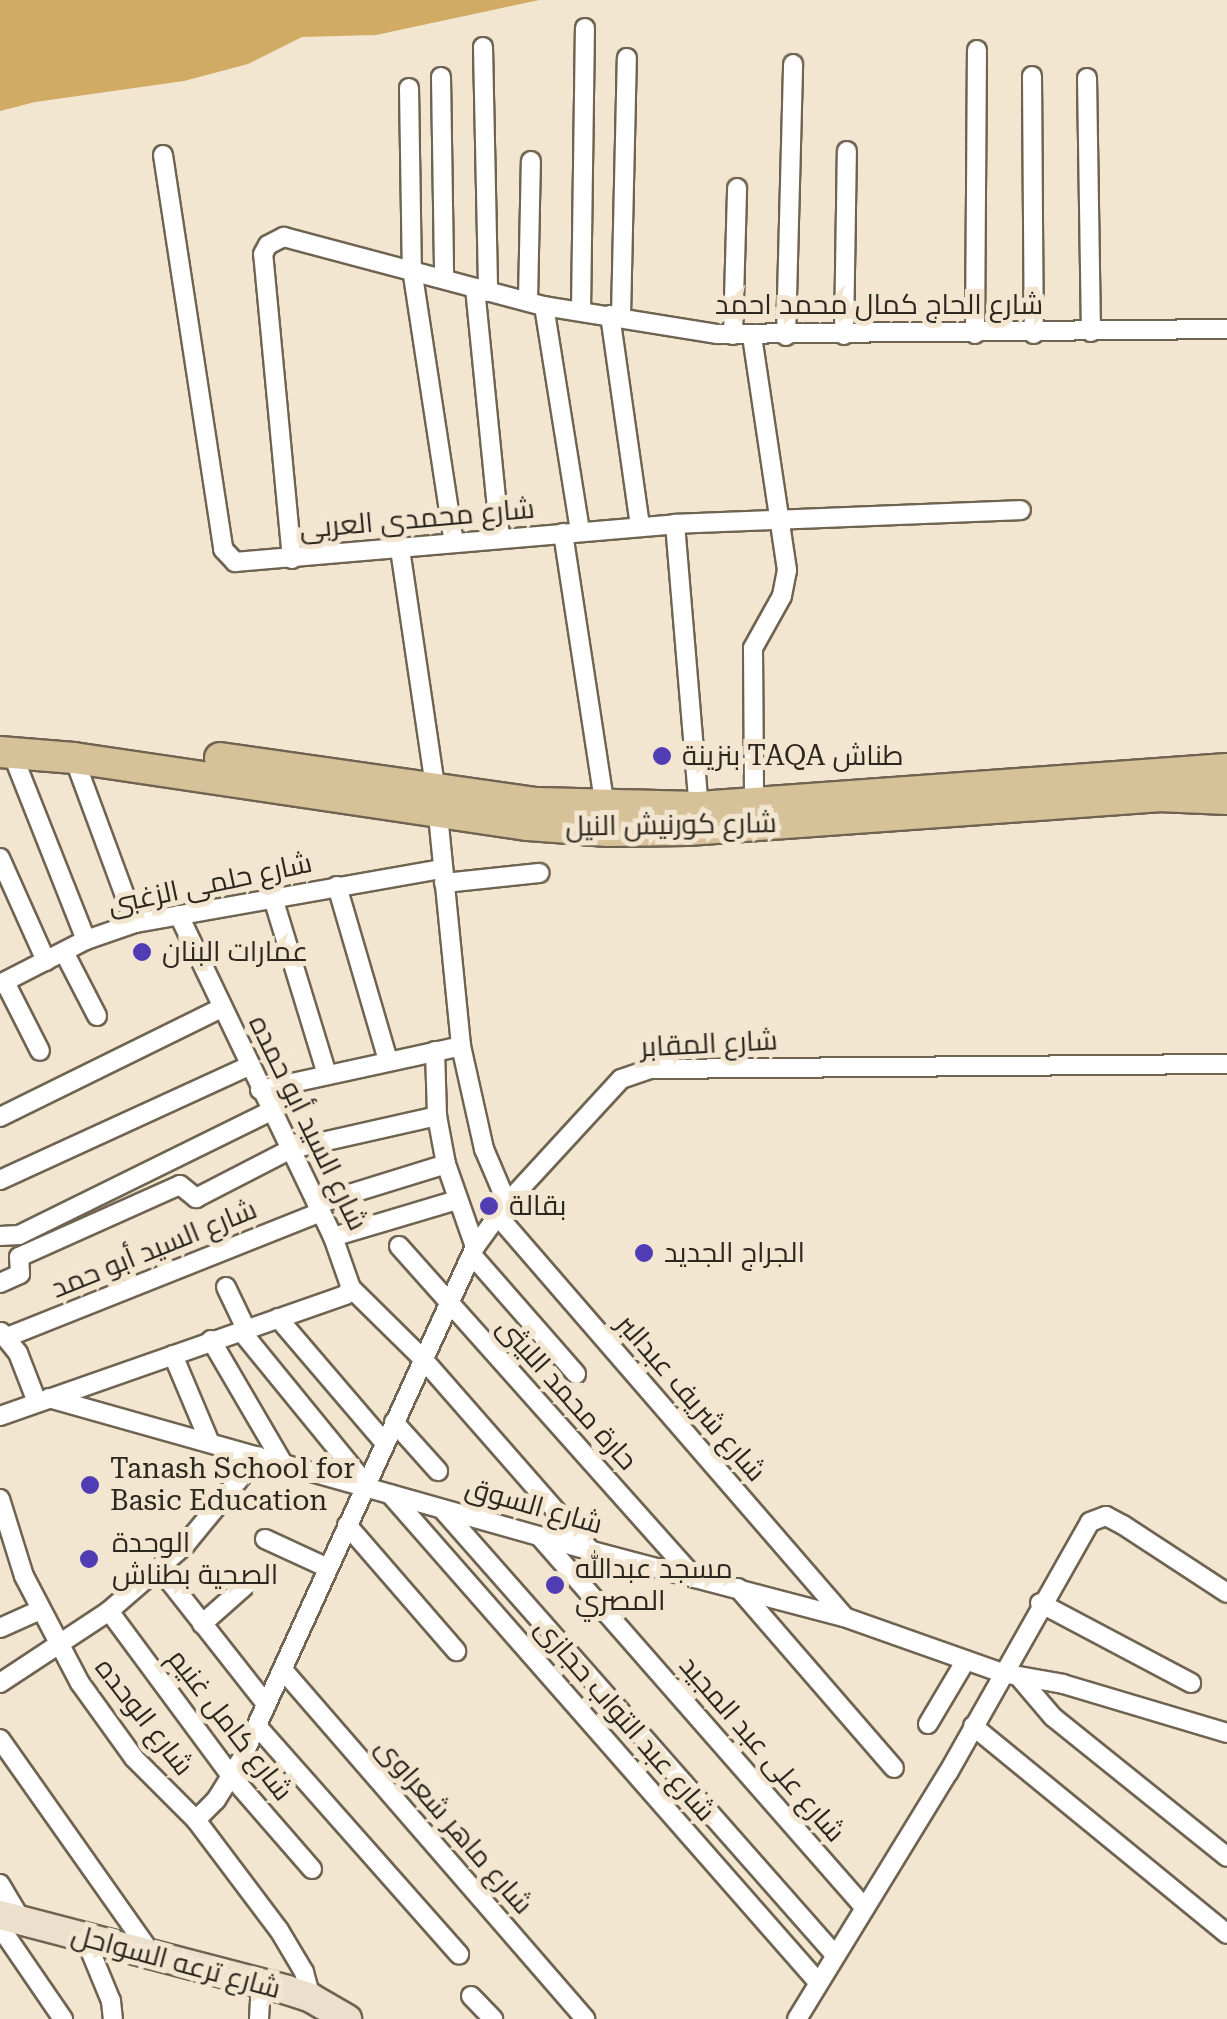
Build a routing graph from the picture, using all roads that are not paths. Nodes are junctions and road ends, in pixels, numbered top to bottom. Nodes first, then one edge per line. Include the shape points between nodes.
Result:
1 (585, 28) dead end
2 (483, 47) dead end
3 (977, 50) dead end
4 (626, 58) dead end
5 (793, 64) dead end
6 (1032, 76) dead end
7 (441, 77) dead end
8 (1087, 78) dead end
9 (409, 88) dead end
10 (848, 151) dead end
11 (164, 154) dead end
12 (531, 161) dead end
13 (737, 188) dead end
14 (412, 269) junction
15 (444, 277) junction
16 (482, 290) junction
17 (536, 303) junction
18 (581, 311) junction
19 (616, 316) junction
20 (1227, 329) edge
21 (1091, 332) junction
22 (976, 334) junction
23 (1034, 334) junction
24 (743, 335) junction
25 (786, 336) junction
26 (844, 336) junction
27 (1021, 510) dead end
28 (781, 520) junction
29 (674, 524) junction
30 (640, 527) junction
31 (572, 532) junction
32 (500, 539) junction
33 (454, 544) junction
34 (400, 549) junction
35 (292, 558) junction
36 (4, 747) edge
37 (74, 758) junction
38 (1227, 769) edge
39 (436, 797) junction
40 (1227, 799) edge
41 (754, 803) junction
42 (604, 806) junction
43 (699, 807) junction
44 (0, 858) edge
45 (539, 873) dead end
46 (443, 876) junction
47 (337, 886) junction
48 (273, 898) junction
49 (180, 915) junction
50 (135, 923) junction
51 (86, 940) junction
52 (55, 957) junction
53 (3, 983) edge
54 (222, 1008) junction
55 (97, 1016) dead end
56 (461, 1046) junction
57 (40, 1051) dead end
58 (435, 1051) junction
59 (388, 1060) junction
60 (1227, 1064) edge
61 (249, 1066) junction
62 (327, 1075) junction
63 (260, 1090) junction
64 (270, 1111) junction
65 (2, 1112) edge
66 (437, 1116) junction
67 (291, 1149) junction
68 (446, 1164) junction
69 (0, 1180) edge
70 (457, 1200) junction
71 (319, 1208) junction
72 (502, 1210) junction
73 (0, 1236) edge
74 (332, 1238) junction
75 (398, 1246) dead end
76 (474, 1251) junction
77 (0, 1283) edge
78 (226, 1287) dead end
79 (346, 1292) junction
80 (450, 1302) junction
81 (278, 1318) junction
82 (243, 1330) junction
83 (4, 1334) edge
84 (212, 1340) junction
85 (173, 1355) junction
86 (423, 1359) junction
87 (576, 1374) dead end
88 (43, 1400) junction
89 (0, 1416) edge
90 (394, 1422) junction
91 (384, 1442) junction
92 (210, 1444) junction
93 (258, 1456) junction
94 (282, 1463) junction
95 (438, 1471) dead end
96 (364, 1484) junction
97 (390, 1494) junction
98 (0, 1499) edge
99 (1, 1508) edge
100 (441, 1508) junction
101 (346, 1525) junction
102 (540, 1536) junction
103 (265, 1539) dead end
104 (592, 1551) junction
105 (159, 1568) junction
106 (328, 1568) junction
107 (694, 1578) junction
108 (247, 1584) dead end
109 (738, 1588) junction
110 (1227, 1593) edge
111 (1040, 1603) junction
112 (40, 1610) junction
113 (108, 1612) junction
114 (844, 1617) junction
115 (202, 1624) junction
116 (0, 1628) edge
117 (59, 1645) junction
118 (456, 1651) dead end
119 (966, 1660) junction
120 (282, 1670) junction
121 (1010, 1674) junction
122 (0, 1682) edge
123 (1192, 1683) dead end
124 (267, 1705) junction
125 (928, 1724) dead end
126 (258, 1726) junction
127 (973, 1726) junction
128 (1227, 1733) edge
129 (0, 1739) edge
130 (7, 1762) edge
131 (894, 1768) dead end
132 (232, 1777) junction
133 (196, 1820) junction
134 (1227, 1858) edge
135 (312, 1869) dead end
136 (0, 1884) edge
137 (864, 1908) junction
138 (7, 1921) edge
139 (1227, 1934) edge
140 (85, 1938) junction
141 (459, 1954) dead end
142 (835, 1955) junction
143 (155, 1958) junction
144 (818, 1982) junction
145 (262, 1986) junction
146 (472, 1996) dead end
147 (312, 1998) junction
148 (63, 2019) edge
149 (113, 2019) edge
150 (259, 2019) edge
151 (347, 2019) edge
152 (492, 2019) edge
153 (584, 2019) edge
154 (798, 2019) edge

1 - 18 street
2 - 16 street
3 - 22 street
4 - 19 street
5 - 25 street
6 - 23 street
7 - 15 street
8 - 21 street
9 - 14 street
10 - 26 street
11 - 35 street, شارع محمدى العربى via 223,549 235,562
12 - 17 street
13 - 24 street
14 - 15 street, شارع الحاج كمال محمد احمد
14 - 33 street
14 - 35 street, شارع الحاج كمال محمد احمد via 293,236 276,240 263,254
15 - 16 street, شارع الحاج كمال محمد احمد
16 - 17 street, شارع الحاج كمال محمد احمد
16 - 32 street
17 - 18 street, شارع الحاج كمال محمد احمد
17 - 31 street
18 - 19 street, شارع الحاج كمال محمد احمد
19 - 24 street, شارع الحاج كمال محمد احمد
19 - 30 street
20 - 21 street, شارع الحاج كمال محمد احمد
21 - 23 street, شارع الحاج كمال محمد احمد
22 - 23 street, شارع الحاج كمال محمد احمد
22 - 26 street, شارع الحاج كمال محمد احمد
24 - 25 street, شارع الحاج كمال محمد احمد
24 - 28 street
25 - 26 street, شارع الحاج كمال محمد احمد
27 - 28 street, شارع محمدى العربى
28 - 29 street, شارع محمدى العربى
28 - 41 street via 787,579 752,648
29 - 30 street, شارع محمدى العربى
29 - 43 street
30 - 31 street, شارع محمدى العربى
31 - 32 street, شارع محمدى العربى
31 - 42 street
32 - 33 street, شارع محمدى العربى
33 - 34 street, شارع محمدى العربى
34 - 35 street, شارع محمدى العربى
34 - 39 street, شارع شريف عبدالبر
36 - 37 main road, شارع كورنيش النيل
36 - 39 main road, شارع كورنيش النيل via 109,744
36 - 51 street
37 - 39 main road, شارع كورنيش النيل
37 - 50 street
38 - 41 main road, شارع كورنيش النيل
39 - 40 main road, شارع كورنيش النيل via 528,826 648,832 1158,796
39 - 42 main road, شارع كورنيش النيل
39 - 46 street, شارع شريف عبدالبر
41 - 43 main road, شارع كورنيش النيل
42 - 43 main road, شارع كورنيش النيل
44 - 52 street
45 - 46 street, شارع حلمى الزغبى
46 - 47 street, شارع حلمى الزغبى
46 - 56 street, شارع شريف عبدالبر
47 - 48 street, شارع حلمى الزغبى
47 - 59 street
48 - 49 street, شارع حلمى الزغبى
48 - 62 street
49 - 50 street, شارع حلمى الزغبى
49 - 54 street, شارع السيد أبو حمده
50 - 51 street, شارع حلمى الزغبى
51 - 52 street, شارع حلمى الزغبى
52 - 53 street, شارع حلمى الزغبى
52 - 55 street
53 - 57 street
54 - 61 street, شارع السيد أبو حمده
54 - 65 street
56 - 58 street
56 - 72 street, شارع شريف عبدالبر
58 - 59 street
58 - 66 street
59 - 62 street
60 - 72 street, شارع المقابر via 650,1068 610,1089
61 - 63 street, شارع السيد أبو حمده
61 - 69 street
62 - 63 street
63 - 64 street, شارع السيد أبو حمده
64 - 67 street, شارع السيد أبو حمده
64 - 73 street via 19,1235
66 - 67 street
66 - 68 street
67 - 71 street, شارع السيد أبو حمده
67 - 77 street via 196,1198 180,1185 19,1257 20,1274
68 - 70 street
68 - 71 street, شارع السيد أبو حمد
70 - 74 street
70 - 76 street
71 - 74 street, شارع السيد أبو حمده
71 - 83 street, شارع السيد أبو حمد
72 - 76 street, شارع المقابر
72 - 114 street, شارع شريف عبدالبر
74 - 79 street, شارع السيد أبو حمده
75 - 80 street, حارة محمد الليثى
76 - 80 street, شارع المقابر
76 - 87 street
78 - 82 street
79 - 81 street
79 - 86 street
80 - 86 street, شارع المقابر
80 - 107 street, حارة محمد الليثى
81 - 82 street
81 - 91 street
82 - 84 street
82 - 96 street
83 - 88 street
84 - 85 street
84 - 94 street
85 - 88 street
85 - 92 street
86 - 90 street, شارع المقابر
86 - 104 street
88 - 89 street
88 - 92 street, شارع السوق
90 - 91 street, شارع المقابر
90 - 95 street
91 - 96 street, شارع المقابر
92 - 93 street, شارع السوق
93 - 94 street, شارع السوق
93 - 105 street via 210,1518
94 - 96 street, شارع السوق
96 - 97 street, شارع السوق
96 - 101 street, شارع المقابر
97 - 100 street, شارع السوق
97 - 144 street, شارع عبد التواب حجازى
98 - 99 street, شارع الوحده
99 - 112 street, شارع الوحده
100 - 102 street, شارع السوق
100 - 142 street
101 - 106 street, شارع المقابر
101 - 118 street
102 - 104 street, شارع السوق
102 - 137 street, شارع على عبد المجيد
103 - 106 street
104 - 107 street, شارع السوق
105 - 113 street
105 - 115 street
106 - 120 street, شارع المقابر
107 - 109 street, شارع السوق
108 - 115 street
109 - 114 street, شارع السوق
109 - 131 street
110 - 111 street via 1106,1516 1084,1529
111 - 121 street
111 - 123 street
112 - 116 street
112 - 117 street, شارع الوحده
113 - 117 street
113 - 132 street, شارع كامل غنيم
114 - 119 street, شارع السوق
115 - 124 street
117 - 122 street
117 - 133 street, شارع الوحده via 115,1734
119 - 121 street, شارع السوق
119 - 125 street
120 - 124 street, شارع المقابر
120 - 153 street, شارع ماهر شعراوى
121 - 127 street
121 - 128 street, شارع السوق
121 - 134 street
124 - 126 street, شارع المقابر
126 - 132 street, شارع المقابر
126 - 141 street
127 - 137 street
127 - 139 street
129 - 130 street
130 - 143 street
132 - 133 street, شارع المقابر
132 - 135 street, شارع كامل غنيم
133 - 147 street, شارع الوحده via 293,1950
136 - 138 street
137 - 142 street
138 - 140 main road, شارع ترعه السواحل
138 - 148 street
140 - 143 main road, شارع ترعه السواحل
140 - 149 street
142 - 144 street
143 - 145 main road, شارع ترعه السواحل
144 - 154 street
145 - 147 main road, شارع ترعه السواحل
145 - 150 street
146 - 152 street
147 - 151 main road, شارع ترعه السواحل

